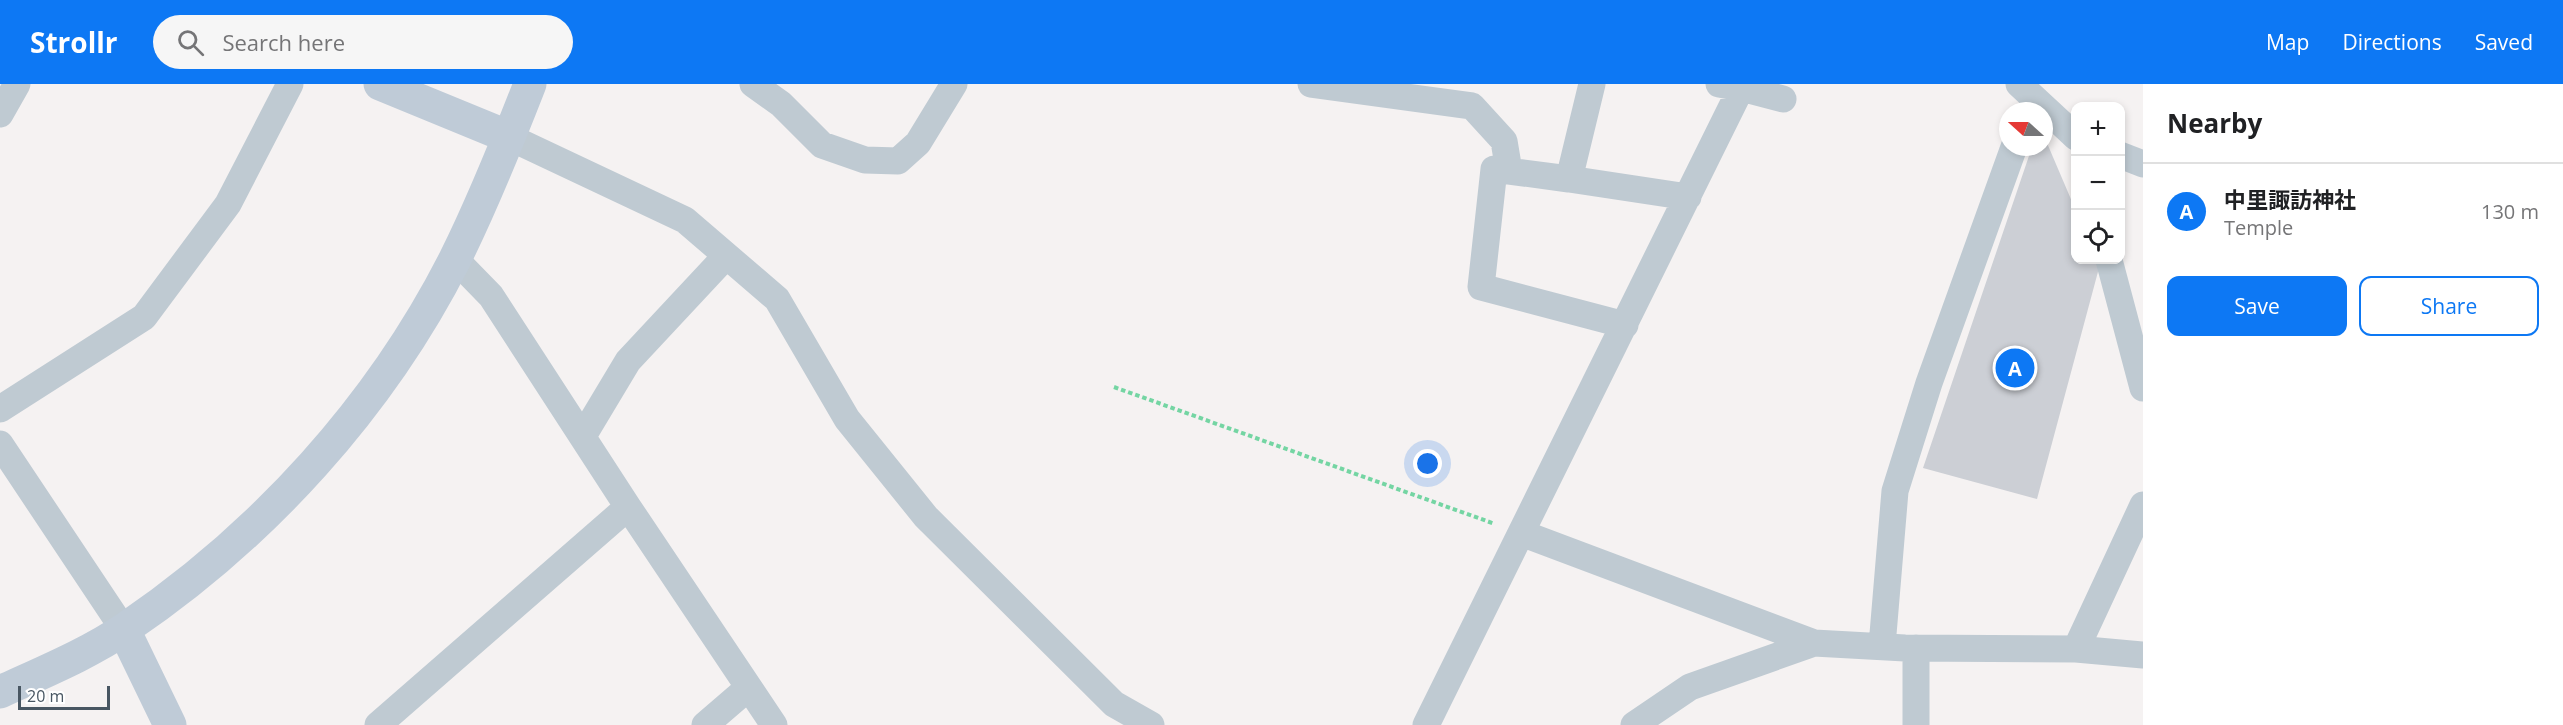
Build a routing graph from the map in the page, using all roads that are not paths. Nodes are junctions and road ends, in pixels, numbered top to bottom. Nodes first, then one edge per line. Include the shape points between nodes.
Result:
1 (17, 84) edge
2 (290, 84) edge
3 (380, 84) edge
4 (530, 84) edge
5 (753, 84) edge
6 (954, 84) edge
7 (1311, 84) edge
8 (1592, 84) edge
9 (1734, 86) edge
10 (2026, 98) edge
11 (1783, 99) dead end
12 (0, 114) edge
13 (2071, 133) edge
14 (509, 137) junction
15 (2011, 156) edge
16 (2123, 156) edge
17 (2143, 164) edge
18 (1509, 171) junction
19 (1569, 179) junction
20 (1688, 197) junction
21 (726, 256) junction
22 (455, 259) junction
23 (2110, 264) edge
24 (1625, 325) junction
25 (2143, 388) edge
26 (0, 409) edge
27 (583, 436) junction
28 (0, 444) edge
29 (2143, 505) edge
30 (627, 507) junction
31 (1521, 533) junction
32 (124, 630) junction
33 (1814, 643) junction
34 (1882, 646) junction
35 (1916, 648) junction
36 (2076, 650) junction
37 (2143, 655) edge
38 (748, 688) junction
39 (0, 692) edge
40 (170, 725) edge
41 (378, 725) edge
42 (705, 725) edge
43 (774, 725) edge
44 (1151, 725) edge
45 (1426, 725) edge
46 (1634, 725) edge
47 (1916, 725) edge

1 - 12 street
2 - 26 street via 228,204 144,317
3 - 14 street
4 - 14 street
5 - 6 street via 781,104 822,145 865,160 898,161 918,143
7 - 18 street via 1472,106 1504,141
8 - 19 street
9 - 11 street
9 - 20 street
10 - 13 street
14 - 21 street via 685,220
14 - 22 street
15 - 34 street via 1929,383 1895,491
16 - 17 street
18 - 19 street
18 - 24 street via 1494,169 1481,287
19 - 20 street
20 - 24 street
21 - 27 street via 628,361
21 - 44 street via 777,299 847,419 926,518 1114,704
22 - 27 street via 491,296
22 - 32 street via 379,382 290,490 204,570
23 - 25 street
24 - 31 street
27 - 30 street
28 - 32 street
29 - 36 street
30 - 38 street
30 - 41 street
31 - 33 street
31 - 45 street
32 - 39 street
32 - 40 street
33 - 34 street
33 - 46 street via 1690,687
34 - 35 street
35 - 36 street
35 - 47 street
36 - 37 street
38 - 42 street
38 - 43 street

